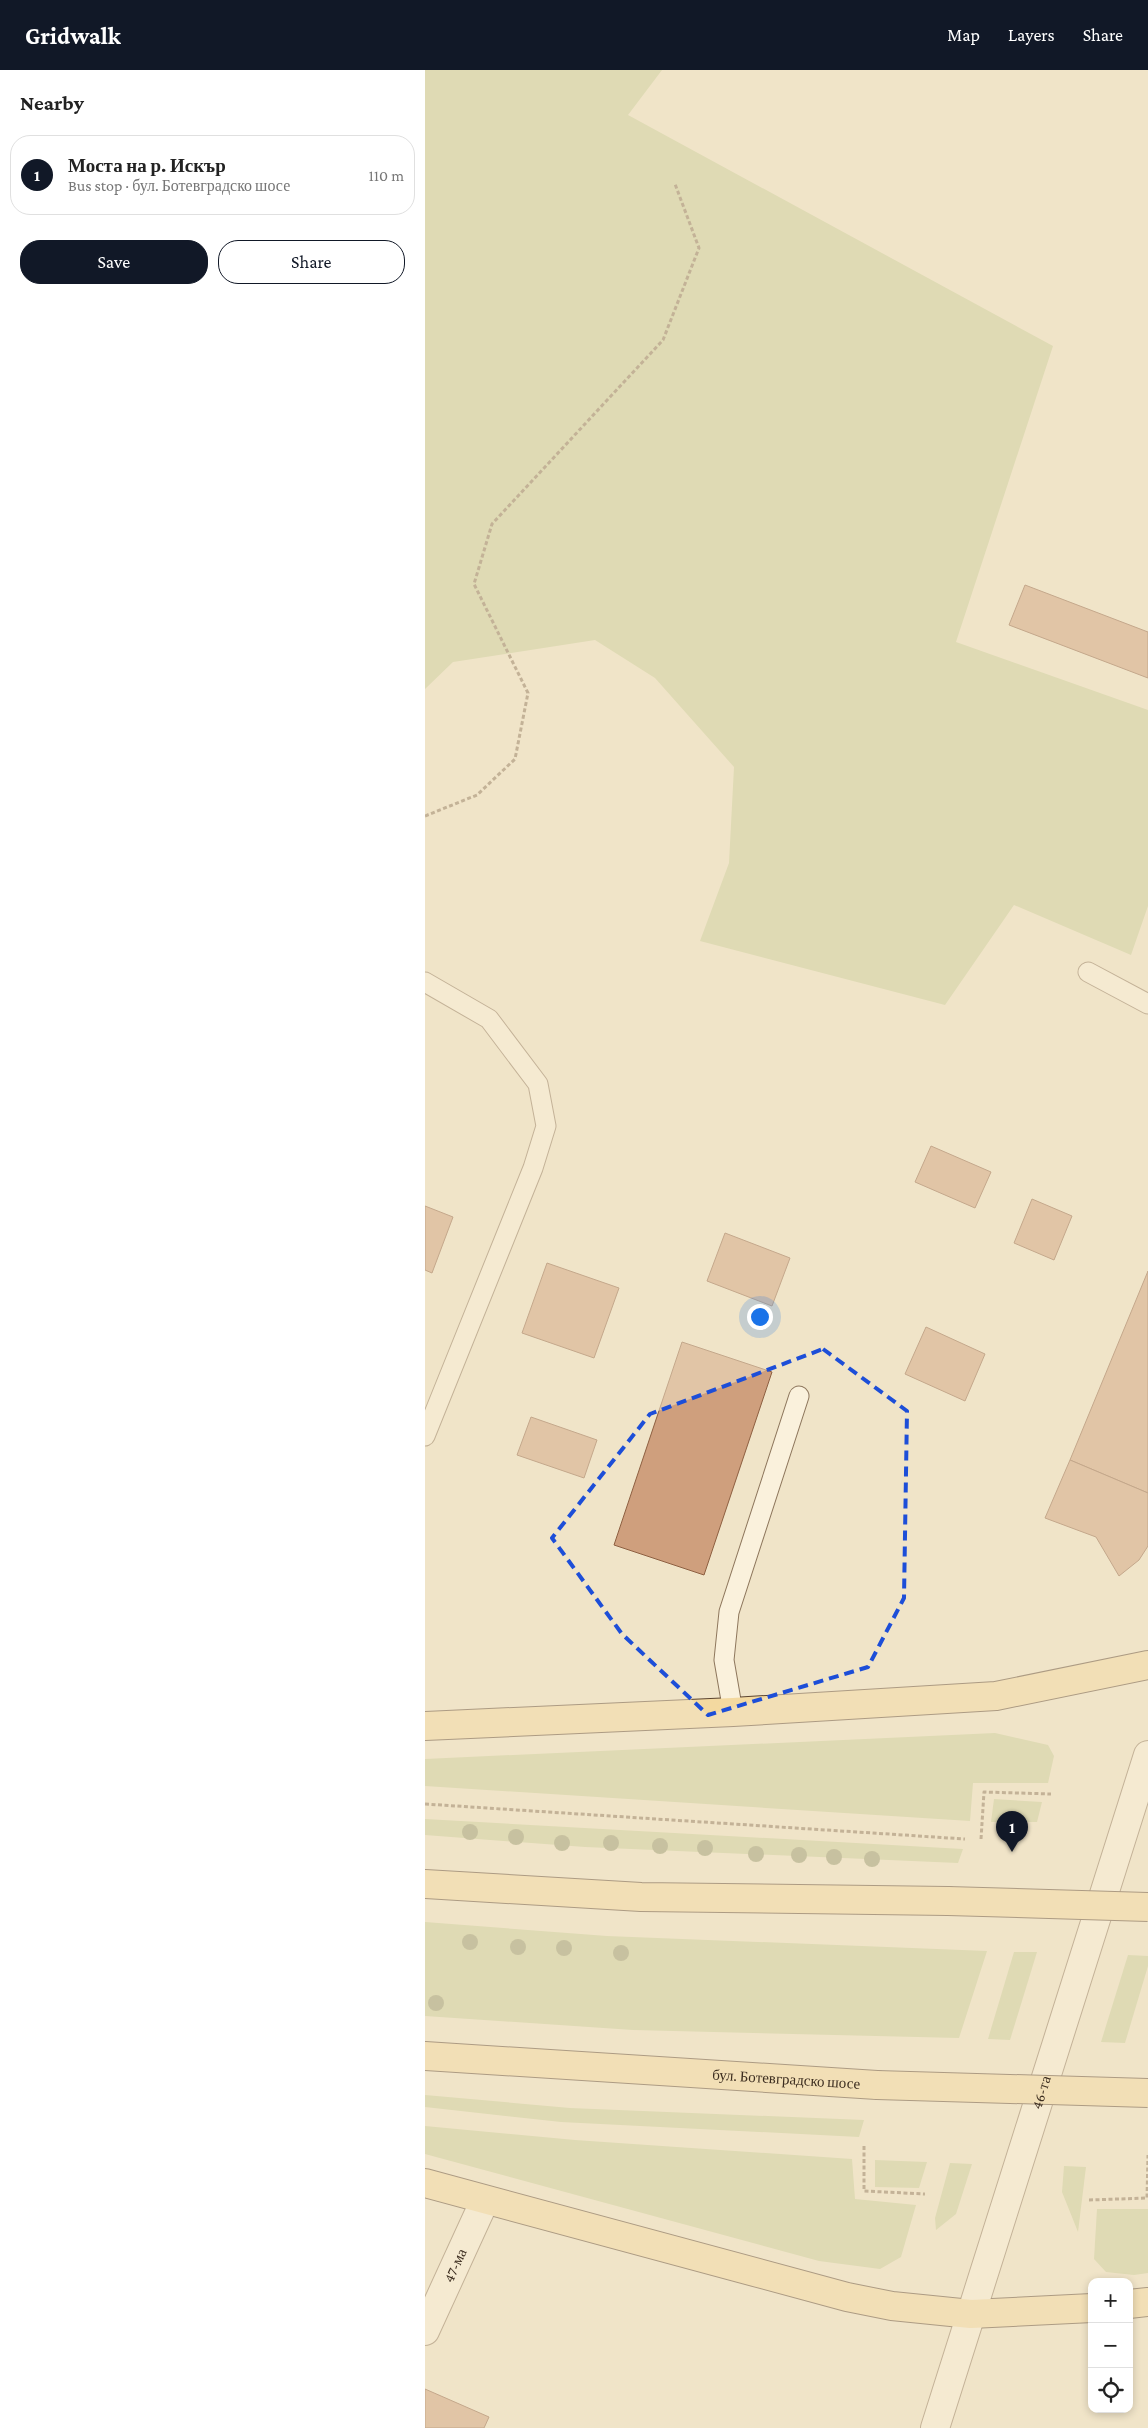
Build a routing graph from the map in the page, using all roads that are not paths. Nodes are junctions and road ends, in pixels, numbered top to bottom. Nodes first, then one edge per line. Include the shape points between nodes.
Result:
1 (1088, 972) dead end
2 (425, 982) edge
3 (1148, 1004) edge
4 (799, 1396) dead end
5 (425, 1436) edge
6 (1148, 1665) edge
7 (733, 1712) junction
8 (425, 1726) edge
9 (1148, 1755) edge
10 (425, 1884) edge
11 (1148, 1907) edge
12 (425, 2056) edge
13 (1148, 2093) edge
14 (425, 2183) edge
15 (485, 2200) junction
16 (437, 2275) edge
17 (1148, 2302) edge
18 (1133, 2304) edge
19 (1088, 2308) edge
20 (971, 2314) junction
21 (425, 2331) edge
22 (935, 2428) edge

1 - 3 lane
2 - 5 lane via 489,1019 538,1084 546,1126 533,1168
4 - 7 lane via 729,1612 724,1660
6 - 7 main road via 996,1696
7 - 8 main road
9 - 20 street, 46-та
10 - 11 main road, bridge via 641,1897
12 - 13 main road, бул. Ботевградско шосе, bridge via 877,2086
14 - 15 main road
15 - 16 street, 47-ма
15 - 20 main road via 847,2297 892,2306
16 - 21 street, 47-ма
17 - 18 main road
19 - 20 main road
20 - 22 street, 46-та

